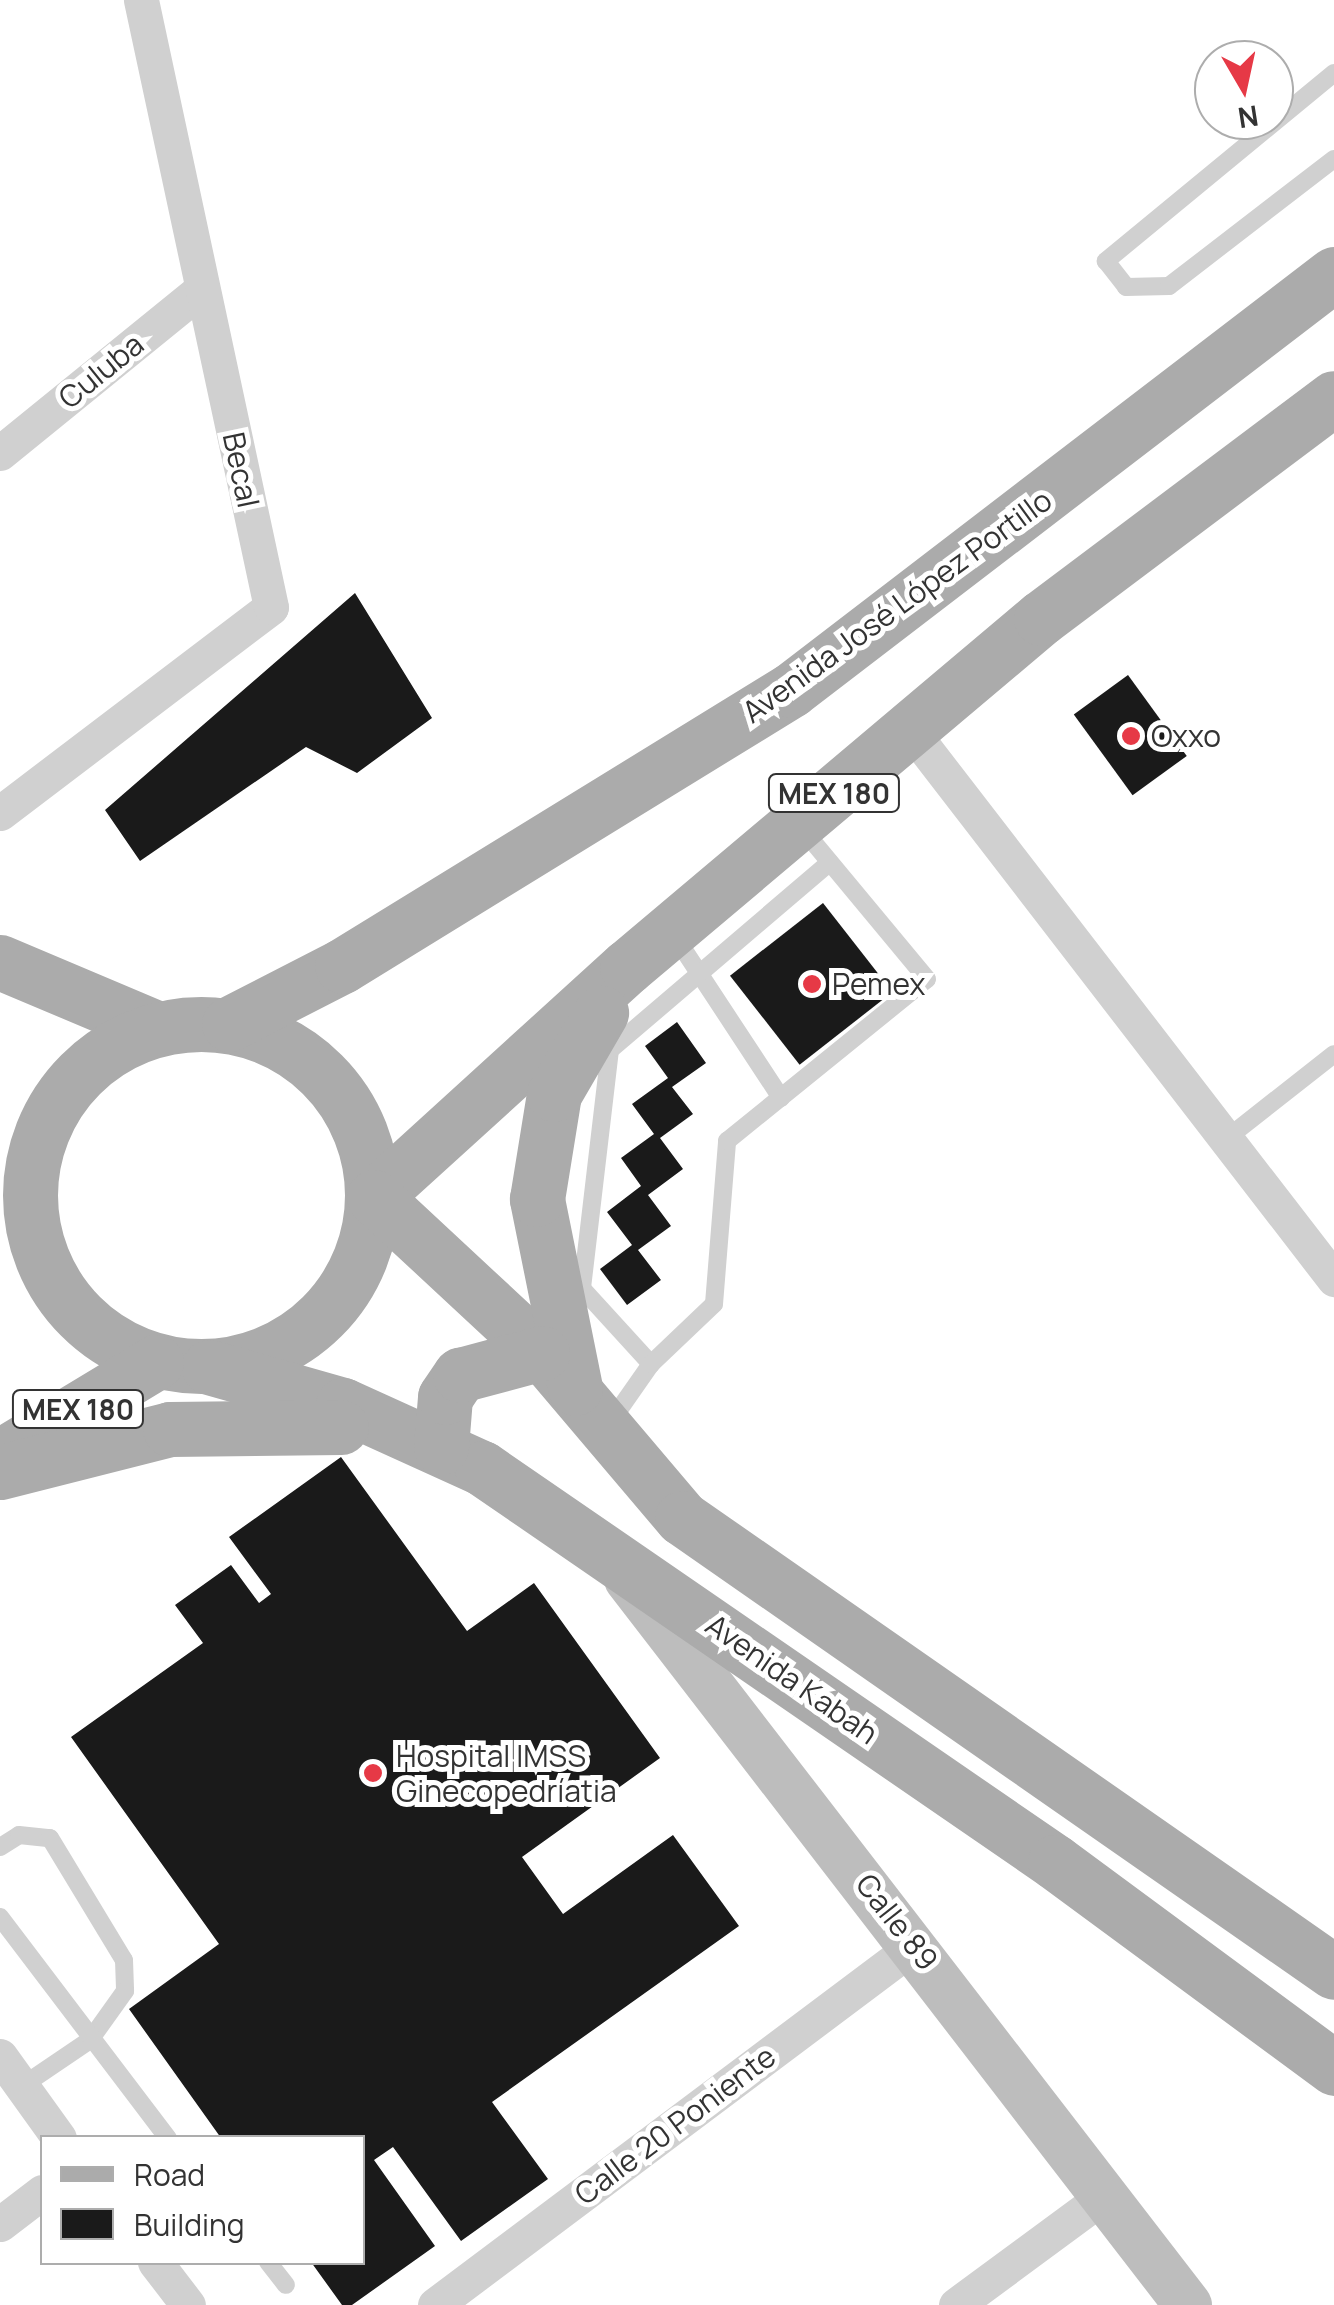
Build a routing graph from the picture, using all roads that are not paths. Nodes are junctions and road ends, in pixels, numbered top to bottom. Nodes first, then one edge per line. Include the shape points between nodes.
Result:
1 (142, 0) edge
2 (1334, 73) edge
3 (1334, 159) edge
4 (1334, 274) edge
5 (202, 288) junction
6 (1334, 398) edge
7 (0, 452) edge
8 (910, 728) junction
9 (0, 813) edge
10 (814, 843) junction
11 (685, 952) junction
12 (1, 964) edge
13 (627, 967) junction
14 (229, 1024) junction
15 (156, 1028) junction
16 (599, 1043) junction
17 (1334, 1054) edge
18 (781, 1098) junction
19 (1226, 1139) junction
20 (374, 1197) junction
21 (14, 1209) edge
22 (541, 1244) junction
23 (1334, 1280) edge
24 (582, 1288) junction
25 (542, 1353) junction
26 (156, 1362) junction
27 (651, 1364) junction
28 (209, 1367) junction
29 (592, 1413) junction
30 (421, 1438) junction
31 (0, 1457) edge
32 (0, 1472) edge
33 (601, 1545) junction
34 (0, 1847) edge
35 (0, 1916) edge
36 (916, 1945) junction
37 (1334, 1972) edge
38 (90, 2040) junction
39 (0, 2056) edge
40 (1334, 2068) edge
41 (22, 2086) junction
42 (58, 2135) edge
43 (166, 2135) edge
44 (40, 2194) edge
45 (1105, 2194) junction
46 (0, 2224) edge
47 (157, 2265) edge
48 (270, 2265) edge
49 (286, 2285) dead end
50 (188, 2305) edge
51 (435, 2305) edge
52 (956, 2305) edge
53 (1188, 2305) edge

1 - 5 street, Becal
2 - 3 lane via 1106,261 1126,287 1168,286
4 - 14 main road, Avenida José López Portillo via 791,690 342,966
5 - 7 street, Culuba
5 - 9 street, Becal via 272,607
6 - 8 main road, MEX 180
8 - 10 main road, MEX 180
8 - 19 street
10 - 11 main road, MEX 180
10 - 18 lane via 927,979
11 - 13 main road, MEX 180
11 - 16 lane
11 - 18 lane
12 - 15 main road
13 - 16 main road
13 - 20 main road, MEX 180
14 - 15 main road
14 - 20 main road via 278,1040 322,1071 369,1149
15 - 21 main road via 89,1062 43,1121
16 - 22 main road via 554,1094 541,1140
16 - 24 lane
17 - 19 lane
18 - 27 lane via 727,1142 714,1304
19 - 23 street
20 - 25 main road
20 - 28 main road via 361,1260 325,1314 272,1352
21 - 26 main road via 53,1286 97,1334
22 - 24 lane
22 - 29 main road
24 - 27 lane
25 - 29 main road
25 - 30 main road via 460,1374
26 - 28 main road
26 - 31 main road, MEX 180
27 - 29 lane
28 - 30 main road, Avenida Kabah
29 - 37 main road via 682,1518
30 - 32 main road via 187,1427
30 - 33 main road, Avenida Kabah
33 - 36 street, Calle 89
33 - 40 main road, Avenida Kabah
34 - 38 lane via 19,1835 50,1838 124,1960 124,1991
35 - 38 lane
36 - 45 street, Calle 89
36 - 51 street, Calle 20 Poniente
38 - 41 lane
38 - 43 lane
39 - 41 street
41 - 42 street
44 - 46 street
45 - 52 street
45 - 53 street, Calle 89
47 - 50 street
48 - 49 lane

